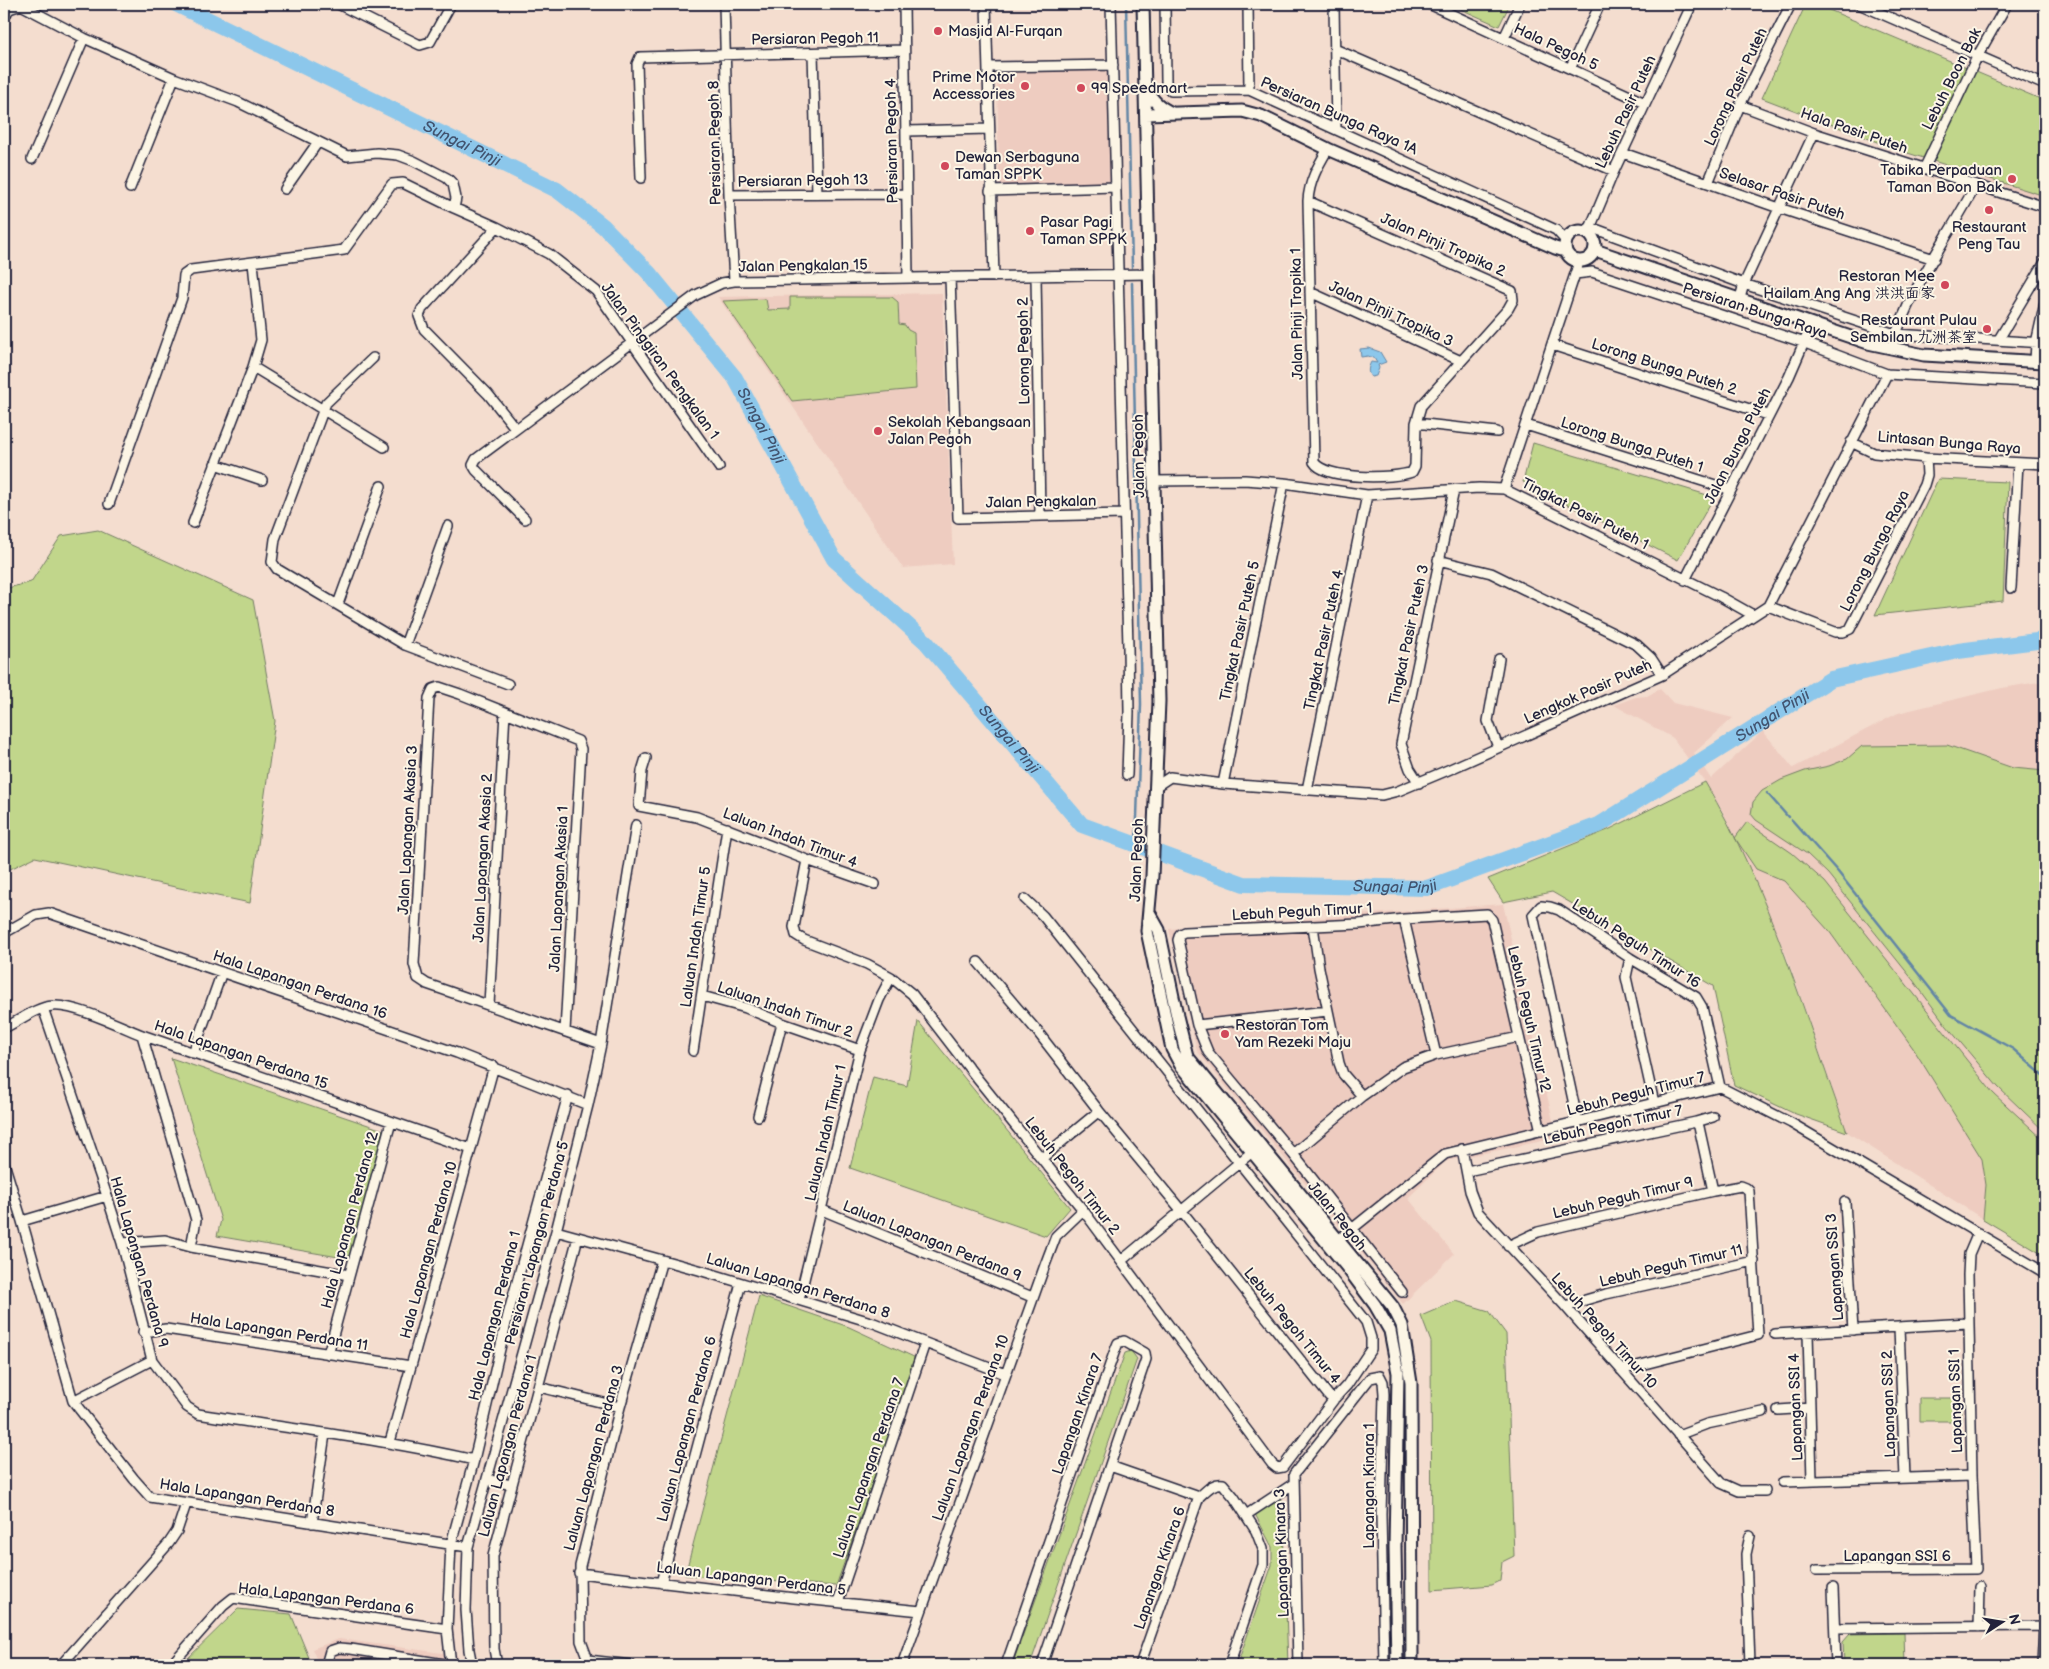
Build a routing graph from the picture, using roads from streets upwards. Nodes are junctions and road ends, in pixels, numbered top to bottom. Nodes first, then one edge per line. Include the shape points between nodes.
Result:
1 (338, 4) edge
2 (451, 4) edge
3 (724, 4) edge
4 (904, 4) edge
5 (986, 4) edge
6 (1111, 4) edge
7 (1144, 4) edge
8 (1165, 4) edge
9 (1248, 4) edge
10 (1334, 4) edge
11 (1520, 4) edge
12 (1600, 4) edge
13 (1692, 4) edge
14 (1791, 4) edge
15 (1859, 4) edge
16 (2007, 4) edge
17 (1435, 5) edge
18 (4, 18) edge
19 (84, 38) junction
20 (1504, 38) junction
21 (1335, 49) junction
22 (904, 50) junction
23 (813, 52) junction
24 (726, 55) junction
25 (1977, 57) junction
26 (1113, 65) junction
27 (989, 67) junction
28 (1570, 69) junction
29 (174, 78) junction
30 (2045, 85) edge
31 (1145, 87) junction
32 (1249, 90) junction
33 (1645, 103) junction
34 (1740, 105) junction
35 (1170, 113) junction
36 (1146, 114) junction
37 (1336, 129) junction
38 (989, 130) junction
39 (907, 131) junction
40 (1814, 133) junction
41 (1146, 134) junction
42 (318, 142) junction
43 (1328, 149) junction
44 (1623, 153) junction
45 (32, 160) dead end
46 (1924, 169) junction
47 (1614, 171) junction
48 (642, 178) dead end
49 (1708, 183) junction
50 (1976, 185) junction
51 (1115, 187) junction
52 (130, 188) dead end
53 (285, 189) dead end
54 (990, 191) junction
55 (817, 193) junction
56 (906, 194) junction
57 (729, 195) junction
58 (1308, 201) junction
59 (2045, 207) edge
60 (454, 208) junction
61 (1779, 208) junction
62 (497, 227) junction
63 (1589, 230) junction
64 (1566, 246) junction
65 (1595, 250) junction
66 (1934, 259) junction
67 (1579, 262) junction
68 (2045, 262) edge
69 (253, 263) junction
70 (1150, 274) junction
71 (1575, 274) junction
72 (1120, 275) junction
73 (1036, 276) junction
74 (950, 277) junction
75 (994, 277) junction
76 (908, 278) junction
77 (734, 280) junction
78 (1744, 284) junction
79 (1310, 292) junction
80 (1740, 298) junction
81 (2045, 303) edge
82 (1812, 324) junction
83 (1895, 334) junction
84 (1999, 339) junction
85 (633, 342) junction
86 (1805, 343) junction
87 (2041, 343) edge
88 (1552, 345) junction
89 (1891, 349) junction
90 (373, 358) dead end
91 (1461, 361) junction
92 (2040, 362) edge
93 (253, 367) junction
94 (1887, 374) junction
95 (2045, 383) edge
96 (323, 410) junction
97 (1768, 415) junction
98 (1416, 423) junction
99 (1526, 425) junction
100 (516, 429) junction
101 (1497, 432) dead end
102 (1852, 442) junction
103 (384, 447) dead end
104 (1926, 458) junction
105 (2018, 463) junction
106 (216, 464) junction
107 (2045, 464) edge
108 (719, 467) dead end
109 (262, 480) dead end
110 (1154, 481) junction
111 (1284, 483) junction
112 (381, 486) dead end
113 (1504, 489) junction
114 (1454, 490) junction
115 (1731, 490) junction
116 (1367, 495) junction
117 (109, 504) dead end
118 (1124, 514) junction
119 (1040, 515) junction
120 (525, 519) dead end
121 (193, 522) dead end
122 (448, 526) dead end
123 (1438, 560) junction
124 (1685, 580) junction
125 (2011, 588) dead end
126 (338, 604) junction
127 (1768, 606) junction
128 (1753, 615) junction
129 (405, 645) junction
130 (1499, 659) dead end
131 (1662, 675) junction
132 (508, 684) dead end
133 (505, 712) junction
134 (1498, 747) junction
135 (646, 758) dead end
136 (1156, 761) junction
137 (1126, 775) dead end
138 (1170, 777) junction
139 (1419, 783) junction
140 (1223, 784) junction
141 (1155, 789) junction
142 (1307, 790) junction
143 (636, 825) dead end
144 (726, 828) junction
145 (807, 860) junction
146 (874, 884) dead end
147 (1025, 899) dead end
148 (1150, 914) junction
149 (1487, 914) joint
150 (1533, 915) joint
151 (1404, 919) junction
152 (1313, 926) junction
153 (4, 934) edge
154 (1180, 934) joint
155 (1630, 958) junction
156 (978, 962) dead end
157 (222, 972) junction
158 (891, 977) junction
159 (702, 996) junction
160 (489, 1005) junction
161 (43, 1008) junction
162 (1328, 1011) junction
163 (782, 1023) junction
164 (1197, 1025) junction
165 (4, 1028) edge
166 (565, 1031) junction
167 (142, 1035) junction
168 (1519, 1037) junction
169 (601, 1044) junction
170 (860, 1050) junction
171 (693, 1051) dead end
172 (193, 1053) junction
173 (1436, 1055) junction
174 (494, 1066) junction
175 (1720, 1087) junction
176 (568, 1095) junction
177 (1362, 1096) junction
178 (1654, 1104) junction
179 (588, 1105) junction
180 (1099, 1111) junction
181 (758, 1116) dead end
182 (1713, 1117) dead end
183 (391, 1122) junction
184 (1696, 1122) junction
185 (1243, 1123) junction
186 (1578, 1123) junction
187 (1541, 1131) junction
188 (1462, 1149) junction
189 (471, 1150) junction
190 (1252, 1152) junction
191 (1293, 1154) junction
192 (1042, 1158) junction
193 (4, 1163) edge
194 (1239, 1163) junction
195 (1276, 1163) junction
196 (1467, 1171) junction
197 (1713, 1191) junction
198 (107, 1196) junction
199 (1845, 1202) dead end
200 (822, 1210) junction
201 (1083, 1210) junction
202 (1181, 1210) junction
203 (22, 1221) junction
204 (556, 1230) junction
205 (1353, 1230) junction
206 (1318, 1232) junction
207 (1978, 1233) junction
208 (578, 1237) junction
209 (1337, 1242) junction
210 (122, 1243) junction
211 (1508, 1246) junction
212 (191, 1247) junction
213 (662, 1260) junction
214 (1120, 1260) junction
215 (1754, 1261) junction
216 (1346, 1266) junction
217 (2045, 1273) edge
218 (348, 1274) junction
219 (741, 1283) junction
220 (1402, 1292) dead end
221 (1032, 1296) junction
222 (799, 1300) junction
223 (1564, 1306) junction
224 (1968, 1323) junction
225 (1899, 1328) junction
226 (1853, 1330) junction
227 (143, 1332) junction
228 (1808, 1333) junction
229 (1775, 1334) dead end
230 (925, 1343) junction
231 (328, 1354) junction
232 (152, 1360) junction
233 (411, 1366) junction
234 (1621, 1370) junction
235 (1005, 1374) junction
236 (539, 1388) junction
237 (1335, 1398) junction
238 (74, 1401) junction
239 (620, 1407) junction
240 (1810, 1408) junction
241 (1778, 1410) dead end
242 (1763, 1412) dead end
243 (1334, 1424) joint
244 (325, 1434) junction
245 (1678, 1435) junction
246 (390, 1442) junction
247 (474, 1460) junction
248 (1110, 1466) junction
249 (1972, 1476) junction
250 (1905, 1478) junction
251 (487, 1479) junction
252 (1812, 1481) junction
253 (1783, 1482) dead end
254 (1293, 1484) junction
255 (511, 1485) junction
256 (1765, 1491) dead end
257 (1199, 1497) junction
258 (186, 1504) junction
259 (1246, 1515) junction
260 (312, 1523) junction
261 (1750, 1536) dead end
262 (451, 1544) junction
263 (468, 1547) junction
264 (1976, 1569) joint
265 (1817, 1570) dead end
266 (579, 1573) junction
267 (661, 1582) junction
268 (1980, 1587) dead end
269 (1833, 1588) dead end
270 (838, 1602) junction
271 (921, 1611) junction
272 (2045, 1626) edge
273 (1979, 1627) junction
274 (1835, 1628) junction
275 (447, 1629) junction
276 (67, 1663) edge
277 (589, 1663) edge
278 (170, 1665) edge
279 (326, 1665) edge
280 (450, 1665) edge
281 (472, 1665) edge
282 (497, 1665) edge
283 (631, 1665) edge
284 (902, 1665) edge
285 (1006, 1665) edge
286 (1042, 1665) edge
287 (1140, 1665) edge
288 (1229, 1665) edge
289 (1298, 1665) edge
290 (1384, 1665) edge
291 (1397, 1665) edge
292 (1412, 1665) edge
293 (1750, 1665) edge
294 (1836, 1665) edge
295 (2042, 1665) edge

1 - 2 street via 420,45 430,42
3 - 24 street, Persiaran Pegoh 8
4 - 22 street, Persiaran Pegoh 4
5 - 27 street
6 - 26 street, Jalan Pegoh
7 - 31 street, Jalan Pegoh
8 - 32 street, Persiaran Bunga Raya 1A via 1167,86 1171,91
9 - 32 street
10 - 21 street
11 - 20 street
12 - 28 street
13 - 33 street, Lebuh Pasir Puteh
14 - 34 street, Lorong Pasir Puteh
15 - 25 street
16 - 25 street, Lebuh Boon Bak
17 - 20 street, Hala Pegoh 5
18 - 19 street via 10,9 22,5
19 - 29 street
19 - 45 street
20 - 28 street, Hala Pegoh 5
21 - 37 street
21 - 47 street
22 - 23 street, Persiaran Pegoh 11
22 - 39 street, Persiaran Pegoh 4
23 - 24 street, Persiaran Pegoh 11
23 - 55 street
24 - 48 street, Persiaran Pegoh 11 via 638,59
24 - 57 street, Persiaran Pegoh 8
25 - 30 street
25 - 46 street, Lebuh Boon Bak
26 - 27 street
26 - 51 street, Jalan Pegoh
27 - 38 street
28 - 33 street, Hala Pegoh 5
29 - 42 street via 238,102
29 - 52 street
31 - 35 street via 1154,102
31 - 36 street, Jalan Pegoh
32 - 37 street, Persiaran Bunga Raya 1A
33 - 44 street, Lebuh Pasir Puteh
34 - 40 street, Hala Pasir Puteh
34 - 49 street, Lorong Pasir Puteh
35 - 36 street
35 - 41 street
35 - 43 street via 1242,111 1261,116
36 - 41 street, Jalan Pegoh
37 - 64 street, Persiaran Bunga Raya 1A via 1556,230
38 - 39 street
38 - 54 street
39 - 56 street, Persiaran Pegoh 4
40 - 46 street, Hala Pasir Puteh
40 - 61 street
41 - 70 street, Jalan Pegoh
42 - 53 street
42 - 60 street via 347,156 377,153 414,161 453,184
43 - 58 street, Jalan Pinji Tropika 1 via 1316,170
43 - 64 street via 1554,248
44 - 47 street, Lebuh Pasir Puteh
44 - 49 street, Selasar Pasir Puteh
46 - 50 street, Hala Pasir Puteh
47 - 63 street, Lebuh Pasir Puteh
49 - 61 street, Selasar Pasir Puteh
50 - 59 street, Hala Pasir Puteh
50 - 66 street
51 - 54 street
51 - 72 street, Jalan Pegoh
54 - 75 street
55 - 56 street, Persiaran Pegoh 13
55 - 57 street, Persiaran Pegoh 13
56 - 76 street, Persiaran Pegoh 4
57 - 77 street, Persiaran Pegoh 8
58 - 79 street, Jalan Pinji Tropika 1
58 - 91 street, Jalan Pinji Tropika 2 via 1512,292 1513,300 1508,309
60 - 62 street, Jalan Pinggiran Pengkalan 1
60 - 69 street, Jalan Pinggiran Pengkalan 1 via 403,182 396,182 344,250
61 - 66 street, Selasar Pasir Puteh
61 - 78 street
62 - 85 street, Jalan Pinggiran Pengkalan 1 via 549,254 596,291
62 - 100 street via 422,308 420,316 424,329 488,394
63 - 64 street via 1575,232
63 - 65 street
63 - 78 street
64 - 67 street via 1573,260
65 - 67 street via 1589,259
65 - 80 street, Persiaran Bunga Raya
66 - 83 street
67 - 71 street
68 - 84 street
69 - 93 street via 261,340
69 - 117 street via 191,270 184,275 182,298
70 - 72 street, Jalan Pengkalan 15
70 - 110 street, Jalan Pegoh
71 - 86 street, Persiaran Bunga Raya via 1592,272
71 - 88 street
72 - 73 street, Jalan Pengkalan 15
72 - 118 street, Jalan Pegoh
73 - 75 street, Jalan Pengkalan 15
73 - 119 street, Lorong Pegoh 2
74 - 75 street, Jalan Pengkalan 15
74 - 76 street, Jalan Pengkalan 15
74 - 119 street, Jalan Pengkalan via 958,518
76 - 77 street, Jalan Pengkalan 15
77 - 85 street, Jalan Pengkalan 15 via 696,295
78 - 80 street
78 - 83 street
79 - 91 street, Jalan Pinji Tropika 3
79 - 98 street, Jalan Pinji Tropika 1 via 1314,462 1317,466 1332,472 1376,478 1412,472 1415,466
80 - 82 street, Persiaran Bunga Raya
81 - 87 street
82 - 86 street, Jalan Bunga Puteh
82 - 89 street, Persiaran Bunga Raya
83 - 84 street
83 - 89 street
84 - 87 street
85 - 100 street, Jalan Pengkalan 15
85 - 108 street, Jalan Pinggiran Pengkalan 1
86 - 94 street, Persiaran Bunga Raya
86 - 97 street, Jalan Bunga Puteh
87 - 92 street
88 - 97 street, Lorong Bunga Puteh 2
88 - 99 street
89 - 92 street, Persiaran Bunga Raya via 1924,355
90 - 96 street via 326,403
91 - 98 street via 1421,406
93 - 96 street
93 - 106 street
94 - 95 street, Persiaran Bunga Raya
94 - 102 street
96 - 103 street
96 - 126 street via 275,539 272,562 277,569
97 - 115 street, Jalan Bunga Puteh
98 - 101 street
99 - 113 street
99 - 115 street, Lorong Bunga Puteh 1
100 - 120 street, Jalan Pengkalan 15 via 476,459 473,465
102 - 104 street, Lintasan Bunga Raya via 1874,453
102 - 127 street
104 - 105 street, Lintasan Bunga Raya
104 - 127 street, Lorong Bunga Raya via 1924,485 1850,629 1835,632
105 - 107 street, Lintasan Bunga Raya
105 - 125 street
106 - 109 street
106 - 121 street
110 - 111 street, Tingkat Pasir Puteh 1
110 - 136 street, Jalan Pegoh via 1159,700
111 - 116 street, Tingkat Pasir Puteh 1
111 - 140 street, Tingkat Pasir Puteh 5
112 - 126 street
113 - 114 street, Tingkat Pasir Puteh 1
113 - 124 street, Tingkat Pasir Puteh 1
114 - 116 street, Tingkat Pasir Puteh 1
114 - 123 street, Tingkat Pasir Puteh 3
115 - 124 street, Jalan Bunga Puteh
116 - 142 street, Tingkat Pasir Puteh 4
118 - 119 street, Jalan Pengkalan
118 - 137 street, Jalan Pegoh via 1129,712
122 - 129 street
123 - 131 street via 1491,573 1636,645 1652,658
123 - 139 street, Tingkat Pasir Puteh 3 via 1401,744
124 - 128 street, Tingkat Pasir Puteh 1
126 - 129 street
127 - 128 street, Lengkok Pasir Puteh
128 - 131 street, Lengkok Pasir Puteh
129 - 132 street
130 - 134 street via 1488,721
131 - 134 street, Lengkok Pasir Puteh
133 - 160 street, Jalan Lapangan Akasia 2
133 - 160 street, Jalan Lapangan Akasia 3 via 439,687 433,689 429,698 414,964 418,978 427,984
133 - 166 street, Jalan Lapangan Akasia 1 via 578,741 581,749
134 - 139 street, Lengkok Pasir Puteh
135 - 144 street, Laluan Indah Timur 4 via 639,806 697,817
136 - 138 street
136 - 141 street, Jalan Pegoh
138 - 140 street, Lengkok Pasir Puteh
138 - 141 street
139 - 142 street, Lengkok Pasir Puteh via 1382,795
140 - 142 street, Lengkok Pasir Puteh
141 - 148 street, Jalan Pegoh
143 - 169 street, Persiaran Lapangan Perdana 5
144 - 145 street, Laluan Indah Timur 4
144 - 159 street, Laluan Indah Timur 5
145 - 146 street, Laluan Indah Timur 4
145 - 158 street, Lebuh Pegoh Timur 2 via 794,927 796,935
147 - 194 street, Lebuh Pegoh Timur 4 via 1043,916
148 - 185 street, Jalan Pegoh via 1159,930 1187,1056
148 - 190 street via 1147,931 1172,1049 1180,1064
149 - 151 street, Lebuh Peguh Timur 1
149 - 168 street, Lebuh Peguh Timur 12 via 1492,920
150 - 155 street, Lebuh Peguh Timur 16 via 1541,906 1559,910
150 - 186 street, Lebuh Peguh Timur 12
151 - 152 street, Lebuh Peguh Timur 1
151 - 173 street
152 - 154 street, Lebuh Peguh Timur 1
152 - 162 street
153 - 157 street, Hala Lapangan Perdana 16 via 36,915 49,913
154 - 164 street, Jalan Pegoh via 1178,940
155 - 175 street, Lebuh Peguh Timur 16 via 1696,996
155 - 178 street via 1626,977
156 - 180 street, Lebuh Pegoh Timur 4
157 - 172 street
157 - 174 street, Hala Lapangan Perdana 16
158 - 170 street, Laluan Indah Timur 1
158 - 192 street, Lebuh Pegoh Timur 2 via 912,994
159 - 163 street, Laluan Indah Timur 2 via 746,1008
159 - 171 street, Laluan Indah Timur 5
160 - 166 street
161 - 165 street, Hala Lapangan Perdana 15
161 - 167 street, Hala Lapangan Perdana 15 via 71,1009
161 - 198 street, Hala Lapangan Perdana 9
162 - 164 street
162 - 177 street via 1343,1074
163 - 170 street, Laluan Indah Timur 2
163 - 181 street
164 - 191 street, Jalan Pegoh via 1214,1060
166 - 169 street
167 - 172 street, Hala Lapangan Perdana 15
167 - 212 street via 196,1220
168 - 173 street
168 - 187 street, Lebuh Peguh Timur 12
169 - 179 street, Persiaran Lapangan Perdana 5
170 - 200 street, Laluan Indah Timur 1
172 - 183 street, Hala Lapangan Perdana 15
173 - 177 street via 1403,1067
174 - 176 street, Hala Lapangan Perdana 16
174 - 189 street, Hala Lapangan Perdana 10
175 - 178 street, Lebuh Peguh Timur 7
175 - 207 street, Lebuh Peguh Timur 7 via 1791,1123
176 - 179 street, Hala Lapangan Perdana 16
176 - 247 street, Hala Lapangan Perdana 1 via 508,1315
177 - 191 street
178 - 186 street, Lebuh Peguh Timur 7
179 - 204 street, Persiaran Lapangan Perdana 5
180 - 192 street
180 - 202 street, Lebuh Pegoh Timur 4
182 - 184 street
183 - 189 street, Hala Lapangan Perdana 15
183 - 218 street, Hala Lapangan Perdana 12
184 - 196 street, Lebuh Pegoh Timur 7
184 - 197 street, Lebuh Pegoh Timur 7
185 - 190 street via 1252,1140
185 - 195 street, Jalan Pegoh
186 - 187 street, Lebuh Peguh Timur 7
187 - 188 street, Lebuh Peguh Timur 7
188 - 196 street, Lebuh Pegoh Timur 10
188 - 205 street, Lebuh Peguh Timur 7 via 1445,1154
189 - 233 street, Hala Lapangan Perdana 10
190 - 194 street
190 - 195 street via 1263,1154
190 - 206 street
191 - 205 street, Jalan Pegoh
192 - 201 street, Lebuh Pegoh Timur 2
193 - 203 street, Hala Lapangan Perdana 8
194 - 202 street
194 - 237 street, Lebuh Pegoh Timur 4 via 1366,1322 1372,1338 1371,1348
195 - 209 street, Jalan Pegoh
196 - 211 street, Lebuh Pegoh Timur 10 via 1478,1212
197 - 211 street, Lebuh Peguh Timur 9 via 1538,1232
197 - 215 street, Lebuh Peguh Timur 9 via 1741,1186 1749,1192
198 - 203 street
198 - 210 street, Hala Lapangan Perdana 9
199 - 226 street, Lapangan SSI 3
200 - 221 street, Laluan Lapangan Perdana 9
200 - 222 street, Laluan Indah Timur 1
201 - 214 street, Lebuh Pegoh Timur 2
201 - 221 street, Laluan Lapangan Perdana 10 via 1056,1236
202 - 214 street
202 - 237 street, Lebuh Pegoh Timur 4 via 1329,1396
203 - 238 street, Hala Lapangan Perdana 8
204 - 208 street, Laluan Lapangan Perdana 8
204 - 251 street, Persiaran Lapangan Perdana 5
205 - 209 street, Lebuh Peguh Timur 7
205 - 220 street, Jalan Pegoh
206 - 209 street
206 - 216 street
207 - 217 street, Lebuh Peguh Timur 7
207 - 224 street, Lapangan SSI 1 via 1969,1254
208 - 213 street, Laluan Lapangan Perdana 8
208 - 236 street, Laluan Lapangan Perdana 1
209 - 216 street
209 - 292 street, Jalan Pegoh via 1393,1307 1402,1325 1406,1344 1411,1383
210 - 212 street via 166,1240
210 - 227 street, Hala Lapangan Perdana 9
211 - 223 street, Lebuh Pegoh Timur 10
212 - 218 street
213 - 219 street, Laluan Lapangan Perdana 8
213 - 239 street, Laluan Lapangan Perdana 3
214 - 237 street, Lebuh Pegoh Timur 2 via 1277,1468 1283,1467
215 - 223 street, Lebuh Peguh Timur 11
215 - 234 street via 1758,1335
216 - 291 street via 1384,1318 1390,1331 1398,1373
218 - 231 street, Hala Lapangan Perdana 12
219 - 222 street, Laluan Lapangan Perdana 8
219 - 267 street, Laluan Lapangan Perdana 6
221 - 235 street, Laluan Lapangan Perdana 10
222 - 230 street, Laluan Lapangan Perdana 8
223 - 234 street, Lebuh Pegoh Timur 10
224 - 225 street
224 - 249 street, Lapangan SSI 1
225 - 226 street
225 - 250 street, Lapangan SSI 2
226 - 228 street
227 - 231 street, Hala Lapangan Perdana 11 via 166,1329
227 - 232 street, Hala Lapangan Perdana 9
228 - 229 street
228 - 240 street, Lapangan SSI 4
230 - 235 street, Laluan Lapangan Perdana 8
230 - 270 street, Laluan Lapangan Perdana 7
231 - 233 street, Hala Lapangan Perdana 11
232 - 238 street
232 - 244 street, Hala Lapangan Perdana 9 via 187,1407 198,1414
233 - 246 street, Hala Lapangan Perdana 10
234 - 245 street, Lebuh Pegoh Timur 10
235 - 271 street, Laluan Lapangan Perdana 10
236 - 239 street
236 - 255 street, Laluan Lapangan Perdana 1
238 - 258 street, Hala Lapangan Perdana 8 via 150,1497
239 - 266 street, Laluan Lapangan Perdana 3
240 - 241 street
240 - 252 street, Lapangan SSI 4
242 - 245 street via 1707,1424
243 - 254 street, Lapangan Kinara 3 via 1294,1474
243 - 290 street, Lapangan Kinara 1 via 1370,1378 1380,1376 1384,1394 1381,1514
244 - 246 street, Hala Lapangan Perdana 9
244 - 260 street
245 - 256 street, Lebuh Pegoh Timur 10 via 1721,1483 1739,1491
246 - 247 street, Hala Lapangan Perdana 9
247 - 262 street, Hala Lapangan Perdana 1
248 - 257 street
248 - 285 street, Lapangan Kinara 7 via 1146,1358 1145,1353 1124,1341 1118,1343 1114,1353
248 - 286 street, Lapangan Kinara 7
249 - 250 street
249 - 264 street, Lapangan SSI 1
250 - 252 street
251 - 255 street
251 - 263 street, Persiaran Lapangan Perdana 5
252 - 253 street
254 - 259 street
254 - 289 street, Lapangan Kinara 3
255 - 282 street, Laluan Lapangan Perdana 1 via 492,1556
257 - 259 street, Lapangan Kinara 6 via 1212,1486 1223,1484
257 - 287 street, Lapangan Kinara 6
258 - 260 street, Hala Lapangan Perdana 8
258 - 276 street via 177,1531 169,1543
259 - 288 street, Lapangan Kinara 6 via 1263,1549 1264,1565
260 - 262 street, Hala Lapangan Perdana 8
261 - 293 street via 1746,1554
262 - 263 street, Hala Lapangan Perdana 8
262 - 275 street, Hala Lapangan Perdana 1
263 - 281 street, Persiaran Lapangan Perdana 5 via 466,1610
264 - 265 street, Lapangan SSI 6
266 - 267 street, Laluan Lapangan Perdana 5
266 - 277 street, Laluan Lapangan Perdana 3 via 581,1641
267 - 270 street, Laluan Lapangan Perdana 5
268 - 273 street
269 - 274 street
270 - 271 street, Laluan Lapangan Perdana 5
271 - 284 street, Laluan Lapangan Perdana 10
272 - 273 street
272 - 295 street
273 - 274 street
274 - 294 street
275 - 278 street, Hala Lapangan Perdana 6 via 233,1598 222,1606
275 - 280 street, Hala Lapangan Perdana 1
277 - 283 street
279 - 280 street via 330,1651 345,1648

